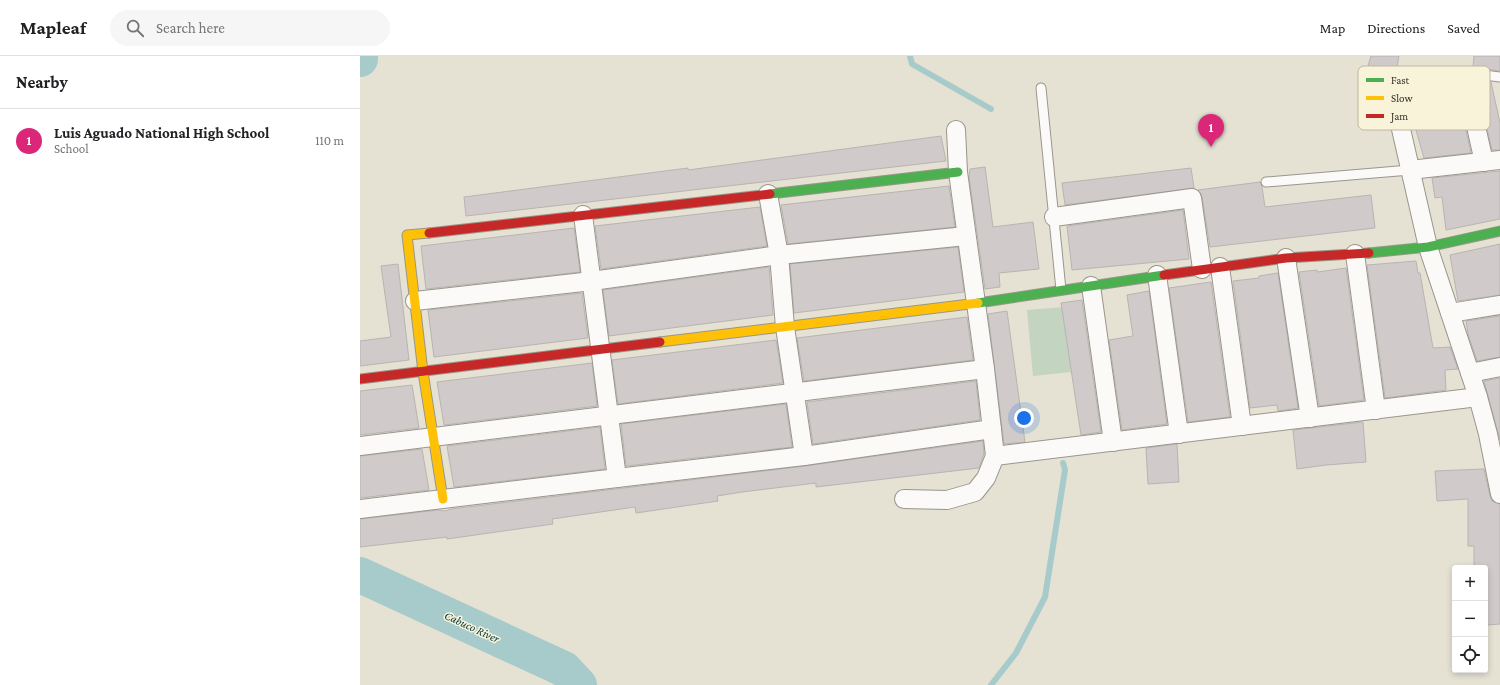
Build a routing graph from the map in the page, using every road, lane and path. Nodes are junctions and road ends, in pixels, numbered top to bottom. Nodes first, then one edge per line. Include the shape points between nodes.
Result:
1 (1041, 88) dead end
2 (956, 130) dead end
3 (1401, 130) edge
4 (1482, 130) edge
5 (1492, 161) edge
6 (1410, 170) junction
7 (958, 172) junction
8 (1266, 182) dead end
9 (768, 194) junction
10 (583, 214) junction
11 (1054, 217) junction
12 (1500, 231) edge
13 (966, 236) junction
14 (1428, 247) junction
15 (1355, 254) junction
16 (779, 256) junction
17 (1286, 258) junction
18 (1211, 268) junction
19 (1157, 275) junction
20 (592, 281) junction
21 (1091, 286) junction
22 (1061, 290) junction
23 (416, 301) junction
24 (975, 303) junction
25 (1500, 305) edge
26 (1450, 313) junction
27 (785, 327) junction
28 (600, 350) junction
29 (1500, 368) edge
30 (985, 369) junction
31 (423, 372) junction
32 (1470, 373) junction
33 (360, 379) edge
34 (795, 393) junction
35 (1478, 397) junction
36 (1376, 410) junction
37 (609, 415) junction
38 (1310, 418) junction
39 (1242, 426) junction
40 (992, 429) junction
41 (1494, 433) edge
42 (1178, 434) junction
43 (434, 438) junction
44 (1113, 442) junction
45 (360, 446) edge
46 (804, 456) junction
47 (995, 456) junction
48 (617, 478) junction
49 (1500, 494) edge
50 (443, 499) junction
51 (904, 500) dead end
52 (360, 510) edge

1 - 11 lane
2 - 7 street
3 - 6 street
4 - 5 street
5 - 6 street
6 - 8 lane
6 - 14 street
7 - 9 street
7 - 13 street
9 - 10 street
9 - 16 street
10 - 20 street
10 - 23 street via 407,234
11 - 18 street via 1192,198
11 - 22 lane
12 - 14 street
13 - 16 street
13 - 24 street
14 - 15 street
14 - 26 street
15 - 17 street
15 - 36 street
16 - 20 street
16 - 27 street
17 - 18 street
17 - 38 street
18 - 19 street
18 - 39 street
19 - 21 street
19 - 42 street
20 - 23 street
20 - 28 street
21 - 22 street
21 - 44 street
22 - 24 street
23 - 31 street
24 - 27 street
24 - 30 street
25 - 26 street
26 - 32 street
27 - 28 street
27 - 34 street
28 - 31 street
28 - 37 street
29 - 32 street
30 - 34 street
30 - 40 street
31 - 33 street
31 - 43 street
32 - 35 street
34 - 37 street
34 - 46 street
35 - 36 street
35 - 41 street
36 - 38 street
37 - 43 street
37 - 48 street
38 - 39 street
39 - 42 street
40 - 46 street
40 - 47 street
41 - 49 street
42 - 44 street
43 - 45 street
43 - 50 street
44 - 47 street
46 - 48 street
47 - 51 street via 986,478 975,492 948,500
48 - 50 street
50 - 52 street

